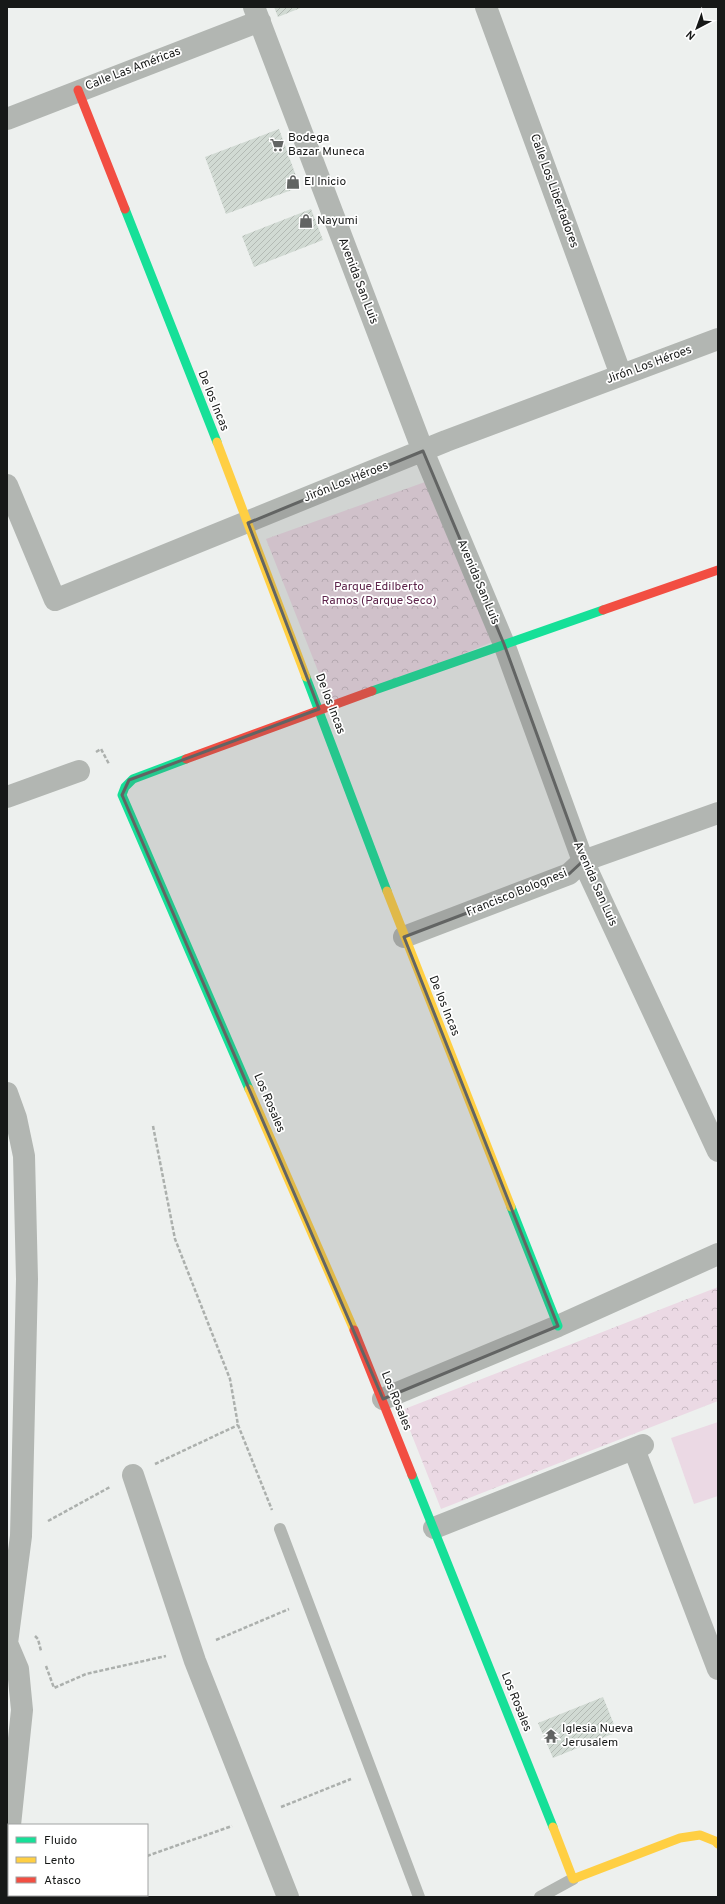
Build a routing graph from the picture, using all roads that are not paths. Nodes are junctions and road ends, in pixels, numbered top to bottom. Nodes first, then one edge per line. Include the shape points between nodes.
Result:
1 (486, 7) edge
2 (257, 14) edge
3 (78, 90) junction
4 (7, 119) edge
5 (718, 339) edge
6 (621, 375) junction
7 (423, 451) junction
8 (7, 485) edge
9 (248, 523) junction
10 (15, 527) edge
11 (718, 570) edge
12 (504, 644) junction
13 (319, 709) junction
14 (79, 771) dead end
15 (7, 797) edge
16 (718, 813) edge
17 (583, 861) junction
18 (404, 937) junction
19 (7, 1093) edge
20 (718, 1151) edge
21 (718, 1254) edge
22 (558, 1326) junction
23 (383, 1399) junction
24 (133, 1475) dead end
25 (434, 1528) junction
26 (280, 1529) road end
27 (7, 1643) edge
28 (718, 1669) edge
29 (10, 1824) edge
30 (718, 1844) edge
31 (8, 1850) edge
32 (7, 1860) edge
33 (573, 1879) junction
34 (288, 1897) edge
35 (419, 1897) edge
36 (540, 1897) edge

1 - 6 street, Calle Los Libertadores
2 - 3 street, Calle Las Américas
2 - 7 street, Avenida San Luis
3 - 4 street, Calle Las Américas
3 - 9 street, De los Incas
5 - 6 street, Jirón Los Héroes
6 - 7 street, Jirón Los Héroes
7 - 9 street, Jirón Los Héroes
7 - 12 street, Avenida San Luis
8 - 10 street
9 - 10 street, Jirón Los Héroes via 55,600
9 - 13 street, De los Incas
11 - 12 street
12 - 13 street
12 - 17 street, Avenida San Luis
13 - 18 street, De los Incas
13 - 23 street, Los Rosales via 129,780 122,795
14 - 15 street
16 - 17 street, Francisco Bolognesi
17 - 18 street, Francisco Bolognesi via 569,874
17 - 20 street, Avenida San Luis
18 - 22 street, De los Incas
19 - 27 street via 16,1118 24,1156 27,1279 22,1536
21 - 22 street
22 - 23 street
23 - 25 street, Los Rosales
24 - 34 street via 195,1661
25 - 28 street via 638,1447
25 - 33 street, Los Rosales
26 - 35 lane
27 - 29 street via 18,1669 22,1710
30 - 33 street via 700,1835 680,1838
31 - 32 street
33 - 36 lane

